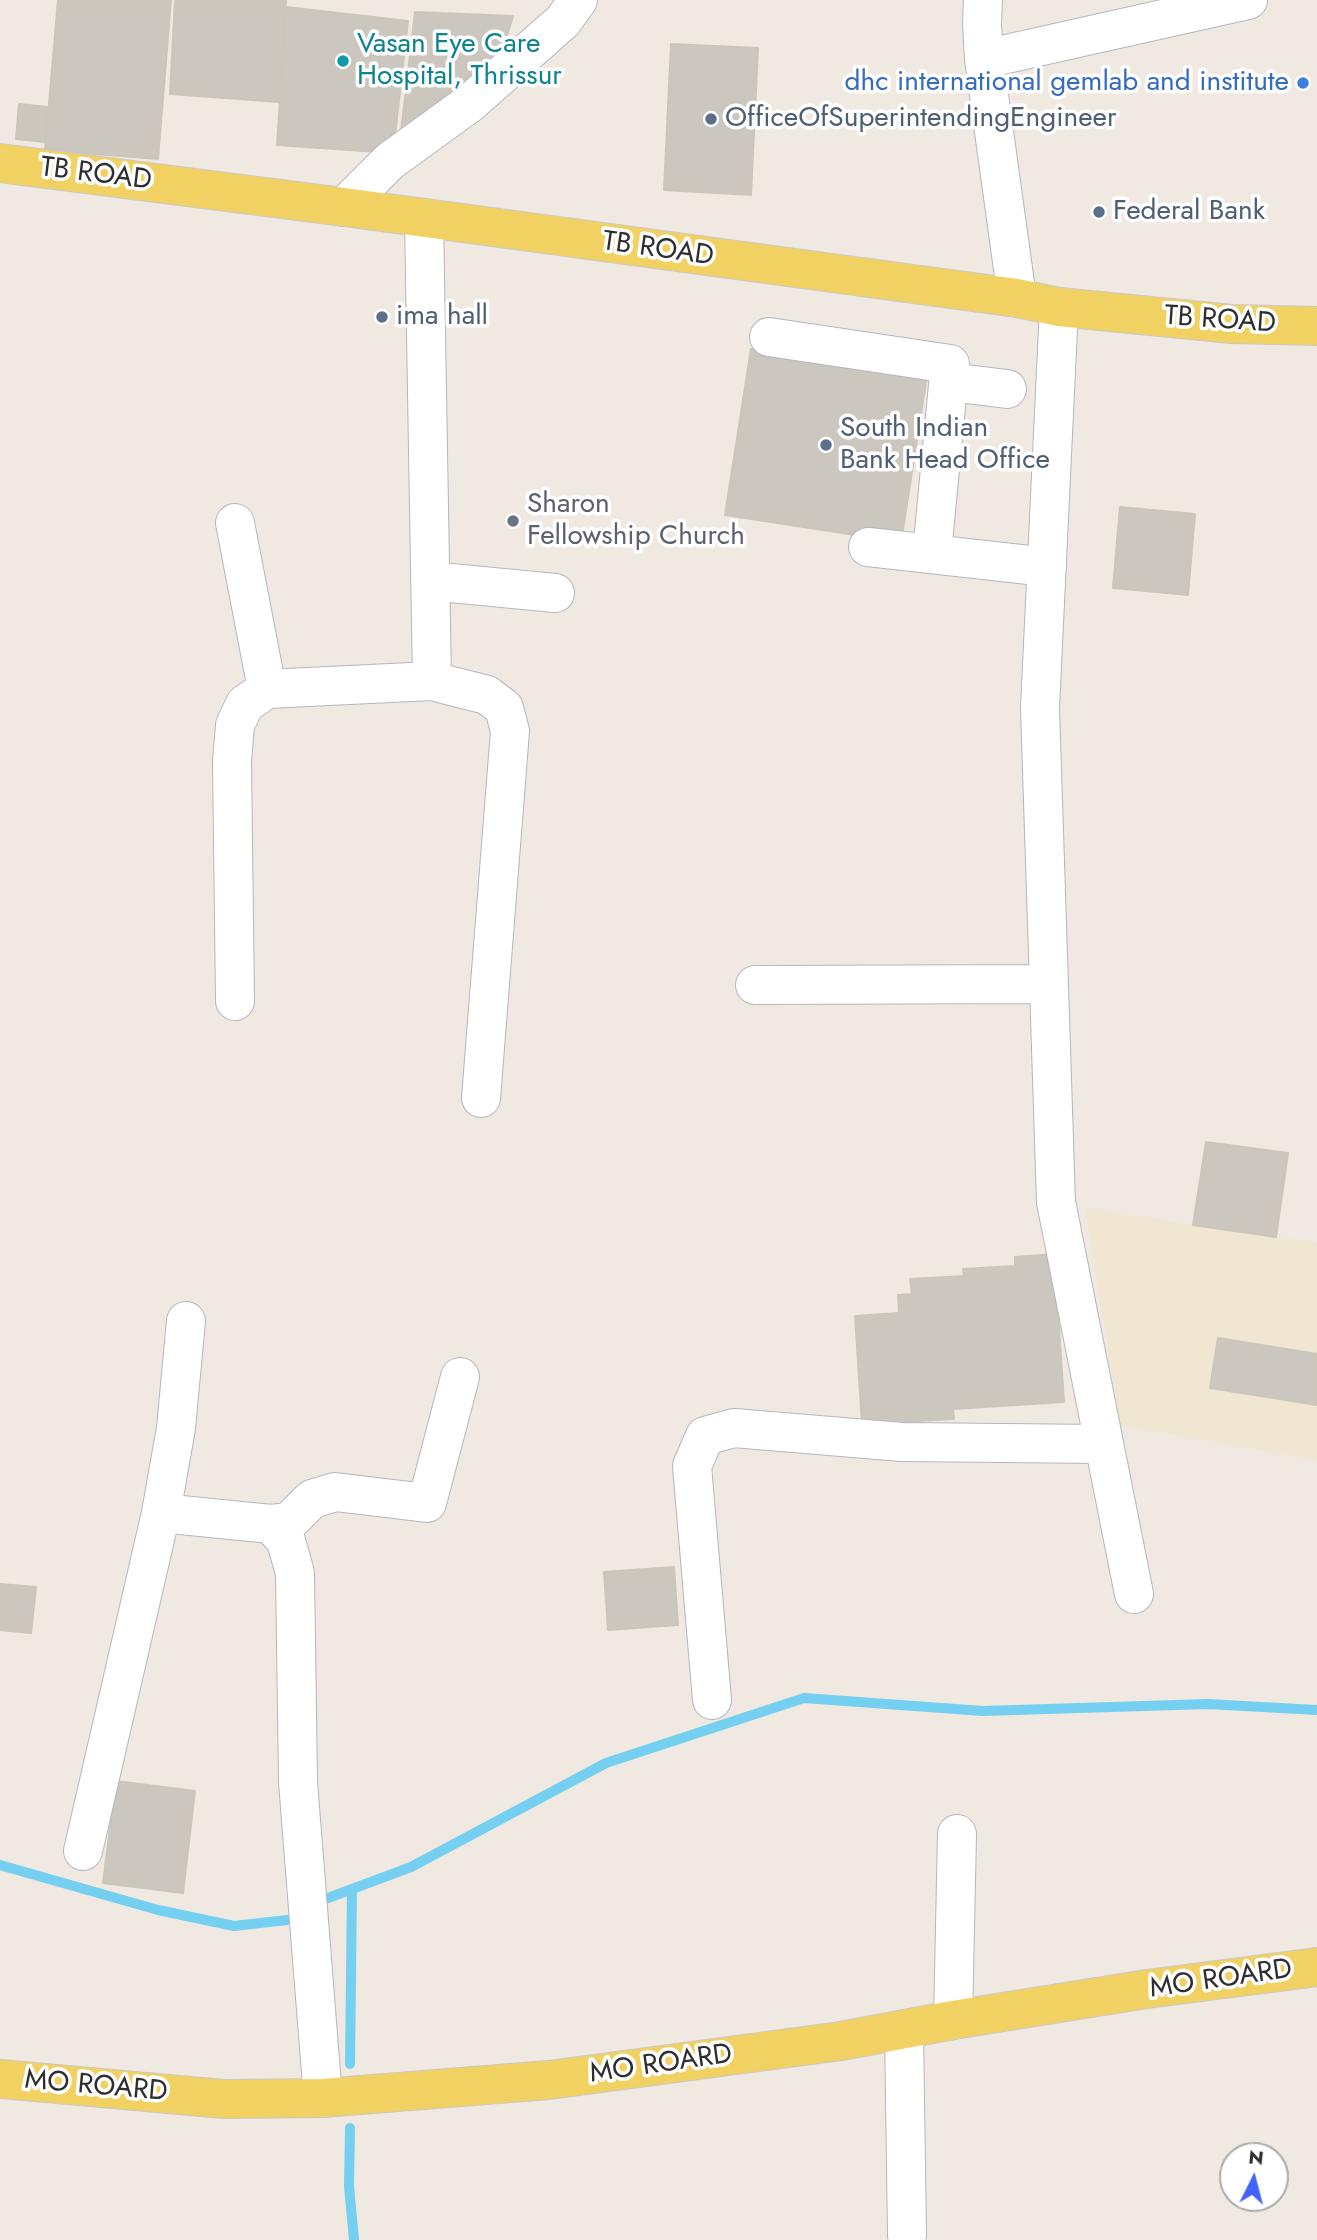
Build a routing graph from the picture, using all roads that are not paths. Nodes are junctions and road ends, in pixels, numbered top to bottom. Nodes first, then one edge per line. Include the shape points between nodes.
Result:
1 (578, 0) edge
2 (983, 0) edge
3 (1248, 0) edge
4 (984, 59) junction
5 (0, 163) edge
6 (344, 207) junction
7 (424, 218) junction
8 (1017, 298) junction
9 (1059, 307) junction
10 (1317, 326) edge
11 (769, 337) dead end
12 (950, 382) junction
13 (1007, 389) dead end
14 (234, 523) dead end
15 (868, 547) dead end
16 (932, 553) junction
17 (1046, 567) junction
18 (430, 581) junction
19 (555, 593) dead end
20 (432, 681) junction
21 (267, 689) junction
22 (1049, 984) junction
23 (755, 985) dead end
24 (235, 1002) dead end
25 (481, 1098) dead end
26 (186, 1321) dead end
27 (460, 1377) dead end
28 (1103, 1444) junction
29 (161, 1513) junction
30 (271, 1524) junction
31 (1133, 1594) dead end
32 (712, 1700) dead end
33 (957, 1834) dead end
34 (83, 1851) dead end
35 (1317, 1967) edge
36 (953, 2020) junction
37 (904, 2030) junction
38 (0, 2079) edge
39 (323, 2098) junction
40 (907, 2235) dead end

1 - 6 street via 563,21 470,103 390,161
2 - 4 street
3 - 4 street
4 - 8 street
5 - 6 main road, TB ROAD
6 - 7 main road, TB ROAD
7 - 8 main road, TB ROAD
7 - 18 street
8 - 9 main road, TB ROAD
9 - 10 main road, TB ROAD via 1232,324
9 - 17 street
11 - 12 street via 950,364
12 - 13 street
12 - 16 street
14 - 21 street
15 - 16 street
16 - 17 street
17 - 22 street via 1040,708
18 - 19 street
18 - 20 street
20 - 21 street
20 - 25 street via 487,695 504,708 510,731
21 - 24 street via 245,704 235,725
22 - 23 street
22 - 28 street via 1056,1202
26 - 29 street via 176,1428
27 - 30 street via 428,1503 335,1492 312,1499 289,1522
28 - 31 street
28 - 32 street via 902,1442 734,1428 705,1436 692,1466
29 - 30 street
29 - 34 street
30 - 39 street via 286,1541 295,1573 298,1782
33 - 36 street
35 - 36 main road, MO ROARD
36 - 37 main road, MO ROARD
37 - 39 main road, MO ROARD via 550,2080
37 - 40 street
38 - 39 main road, MO ROARD via 224,2098

